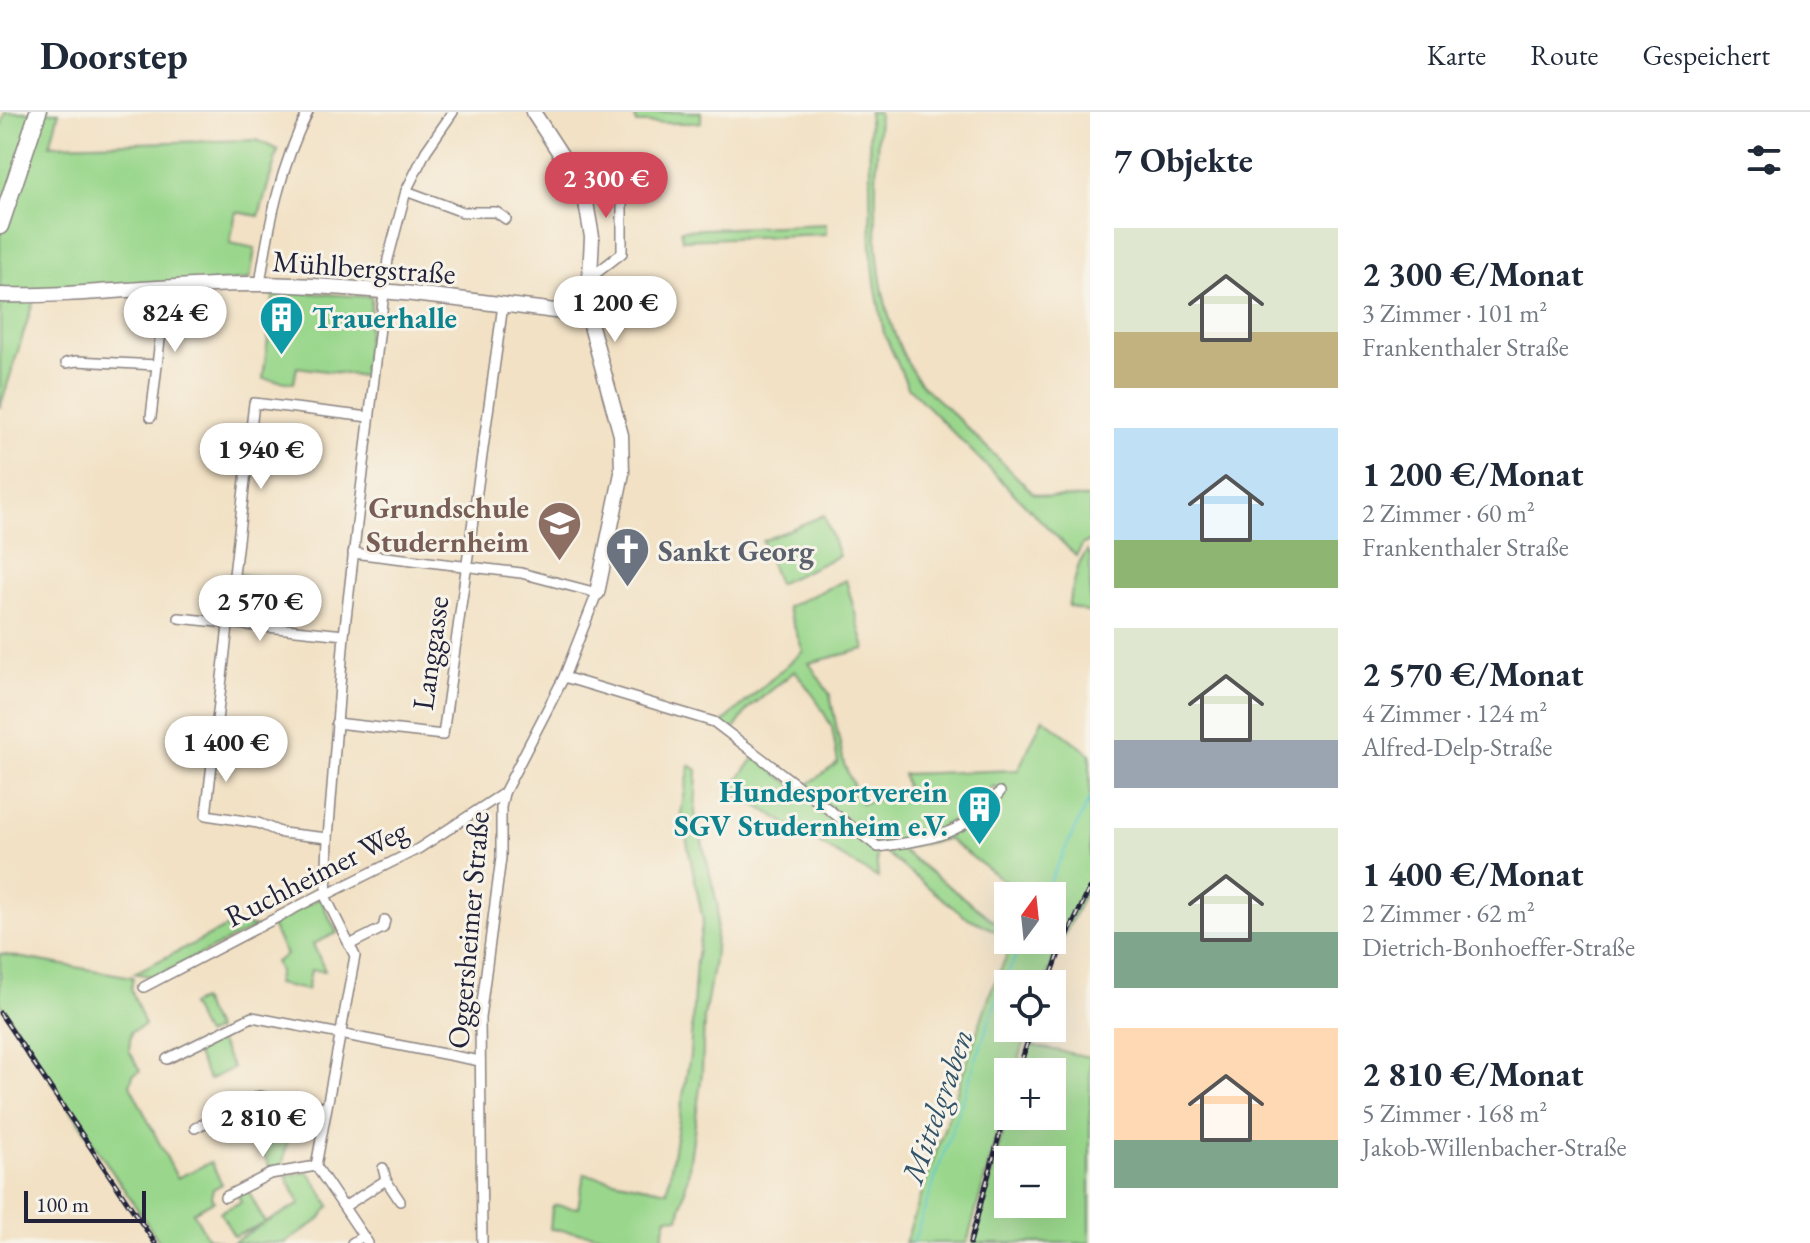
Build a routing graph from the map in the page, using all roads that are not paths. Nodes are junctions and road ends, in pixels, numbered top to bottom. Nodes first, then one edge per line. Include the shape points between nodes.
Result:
1 (26, 112) edge
2 (38, 112) edge
3 (308, 112) edge
4 (453, 112) edge
5 (533, 112) edge
6 (622, 162) dead end
7 (0, 191) edge
8 (406, 191) junction
9 (506, 219) dead end
10 (0, 226) edge
11 (590, 278) junction
12 (260, 284) junction
13 (166, 288) junction
14 (385, 291) junction
15 (0, 295) edge
16 (503, 305) junction
17 (588, 315) junction
18 (66, 363) dead end
19 (157, 365) junction
20 (151, 417) dead end
21 (369, 417) junction
22 (353, 553) junction
23 (467, 567) junction
24 (597, 593) junction
25 (179, 618) dead end
26 (228, 622) junction
27 (344, 635) junction
28 (564, 677) junction
29 (336, 723) junction
30 (214, 743) junction
31 (268, 749) dead end
32 (1000, 792) dead end
33 (504, 793) junction
34 (328, 838) junction
35 (326, 893) junction
36 (385, 920) dead end
37 (349, 945) junction
38 (144, 987) dead end
39 (340, 1034) junction
40 (167, 1059) dead end
41 (480, 1061) junction
42 (326, 1108) junction
43 (195, 1128) dead end
44 (316, 1166) junction
45 (383, 1168) dead end
46 (386, 1180) junction
47 (225, 1197) dead end
48 (400, 1201) dead end
49 (344, 1207) junction
50 (366, 1239) edge
51 (352, 1243) edge
52 (482, 1243) edge

1 - 7 highway
2 - 10 highway
3 - 12 street via 279,186
4 - 8 street
5 - 11 street via 585,197 592,237
6 - 11 street via 622,253
8 - 9 street via 463,212 496,212
8 - 14 street
11 - 17 street
12 - 13 street, Mühlbergstraße
12 - 14 street, Mühlbergstraße
13 - 15 street, Mühlbergstraße
13 - 19 street
14 - 16 street, Mühlbergstraße
14 - 21 street
16 - 17 street, Mühlbergstraße
16 - 23 street
17 - 24 street via 623,454
18 - 19 street
19 - 20 street
21 - 22 street
21 - 26 street via 254,403
22 - 23 street
22 - 27 street
23 - 24 street via 521,573
23 - 29 street, Langgasse via 443,735
24 - 28 street, Oggersheimer Straße
25 - 26 street
26 - 27 street
26 - 30 street
27 - 29 street
28 - 32 street via 714,722 878,847 948,834 967,824
28 - 33 street, Oggersheimer Straße
29 - 34 street
30 - 31 street
30 - 34 street via 206,815
33 - 35 street, Ruchheimer Weg via 418,849
33 - 41 street, Oggersheimer Straße
34 - 35 street
35 - 37 street
35 - 38 street, Ruchheimer Weg
36 - 37 street via 383,928
37 - 39 street via 355,956
39 - 40 street via 252,1017
39 - 41 street
39 - 42 street
41 - 52 street, Oggersheimer Straße
42 - 43 street via 259,1096
42 - 44 street
44 - 47 street via 270,1174
44 - 49 street
45 - 46 street
46 - 48 street
46 - 49 street
49 - 50 street
50 - 51 street

